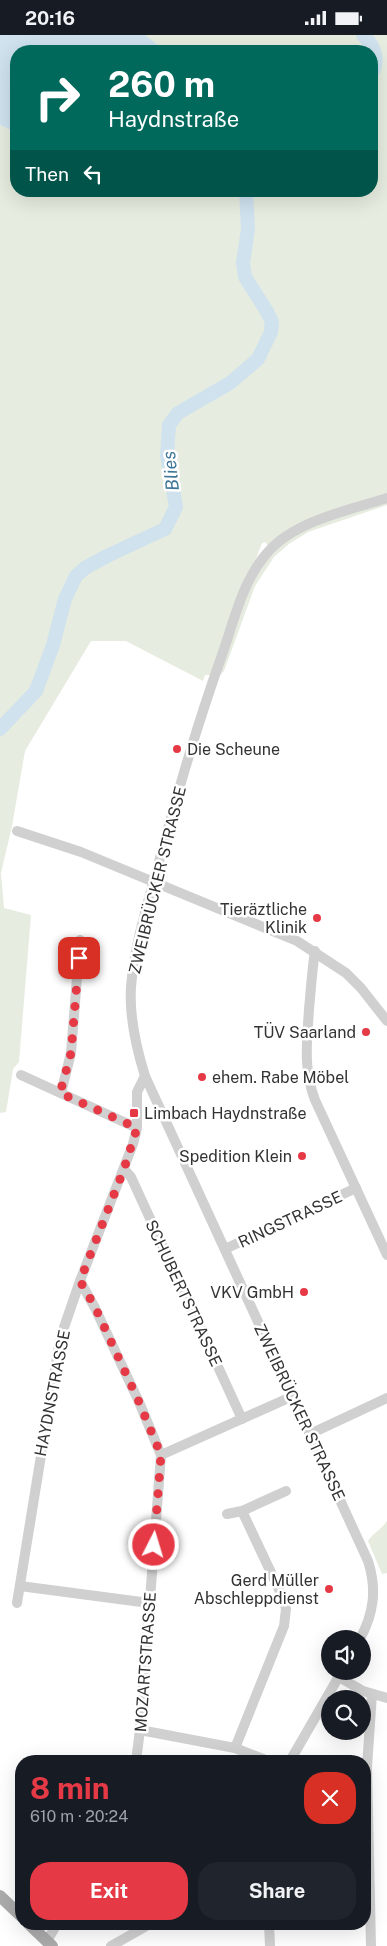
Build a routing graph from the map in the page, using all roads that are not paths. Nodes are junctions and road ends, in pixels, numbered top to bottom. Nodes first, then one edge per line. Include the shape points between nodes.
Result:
1 (387, 498) edge
2 (17, 831) dead end
3 (153, 883) junction
4 (80, 940) dead end
5 (315, 951) junction
6 (387, 1021) edge
7 (21, 1075) dead end
8 (145, 1076) junction
9 (60, 1093) junction
10 (137, 1128) junction
11 (124, 1169) junction
12 (356, 1188) junction
13 (225, 1249) junction
14 (387, 1255) edge
15 (80, 1281) junction
16 (293, 1396) junction
17 (387, 1398) edge
18 (242, 1419) junction
19 (310, 1434) junction
20 (161, 1455) junction
21 (286, 1491) dead end
22 (242, 1511) junction
23 (227, 1514) dead end
24 (20, 1586) junction
25 (17, 1603) dead end
26 (149, 1603) junction
27 (364, 1630) edge
28 (337, 1680) edge
29 (347, 1680) edge
30 (372, 1695) junction
31 (387, 1698) edge
32 (140, 1730) junction
33 (235, 1748) junction
34 (137, 1755) edge
35 (253, 1755) edge
36 (293, 1755) edge
37 (368, 1755) edge
38 (0, 1896) edge
39 (15, 1910) edge
40 (36, 1930) edge
41 (55, 1930) edge
42 (139, 1930) edge
43 (269, 1930) edge
44 (371, 1930) edge
45 (50, 1943) edge
46 (111, 1946) edge
47 (270, 1946) edge
48 (371, 1946) edge

1 - 3 street, ZWEIBRÜCKER STRASSE via 298,529 267,552 252,574 186,763
2 - 3 street via 81,852
3 - 5 street via 270,929
3 - 8 street, ZWEIBRÜCKER STRASSE via 131,988 134,1037
4 - 9 street via 71,1053
5 - 6 street via 346,973
5 - 12 street, RINGSTRASSE via 306,1045 308,1081
7 - 9 street
8 - 10 street, HAYDNSTRASSE via 137,1092
8 - 13 street, ZWEIBRÜCKER STRASSE
9 - 10 street
10 - 11 street, HAYDNSTRASSE
11 - 15 street, HAYDNSTRASSE
11 - 18 street, SCHUBERTSTRASSE
12 - 13 street, RINGSTRASSE
12 - 14 street, RINGSTRASSE
13 - 16 street, ZWEIBRÜCKER STRASSE
15 - 20 street, MOZARTSTRASSE via 95,1307
15 - 24 street, HAYDNSTRASSE via 55,1365
16 - 18 street
16 - 19 street, ZWEIBRÜCKER STRASSE
17 - 19 street
18 - 20 street
19 - 27 street, ZWEIBRÜCKER STRASSE via 373,1577 373,1606
20 - 26 street, MOZARTSTRASSE
21 - 22 street
22 - 23 street
22 - 33 street via 286,1609 284,1626
24 - 25 street, HAYDNSTRASSE
24 - 26 street
26 - 32 street, MOZARTSTRASSE
28 - 36 street
29 - 30 street
30 - 31 street
30 - 37 street
32 - 33 street
32 - 34 street, MOZARTSTRASSE
33 - 35 street
38 - 39 main road
40 - 45 main road
41 - 45 street
42 - 46 street
43 - 47 street
44 - 48 street

